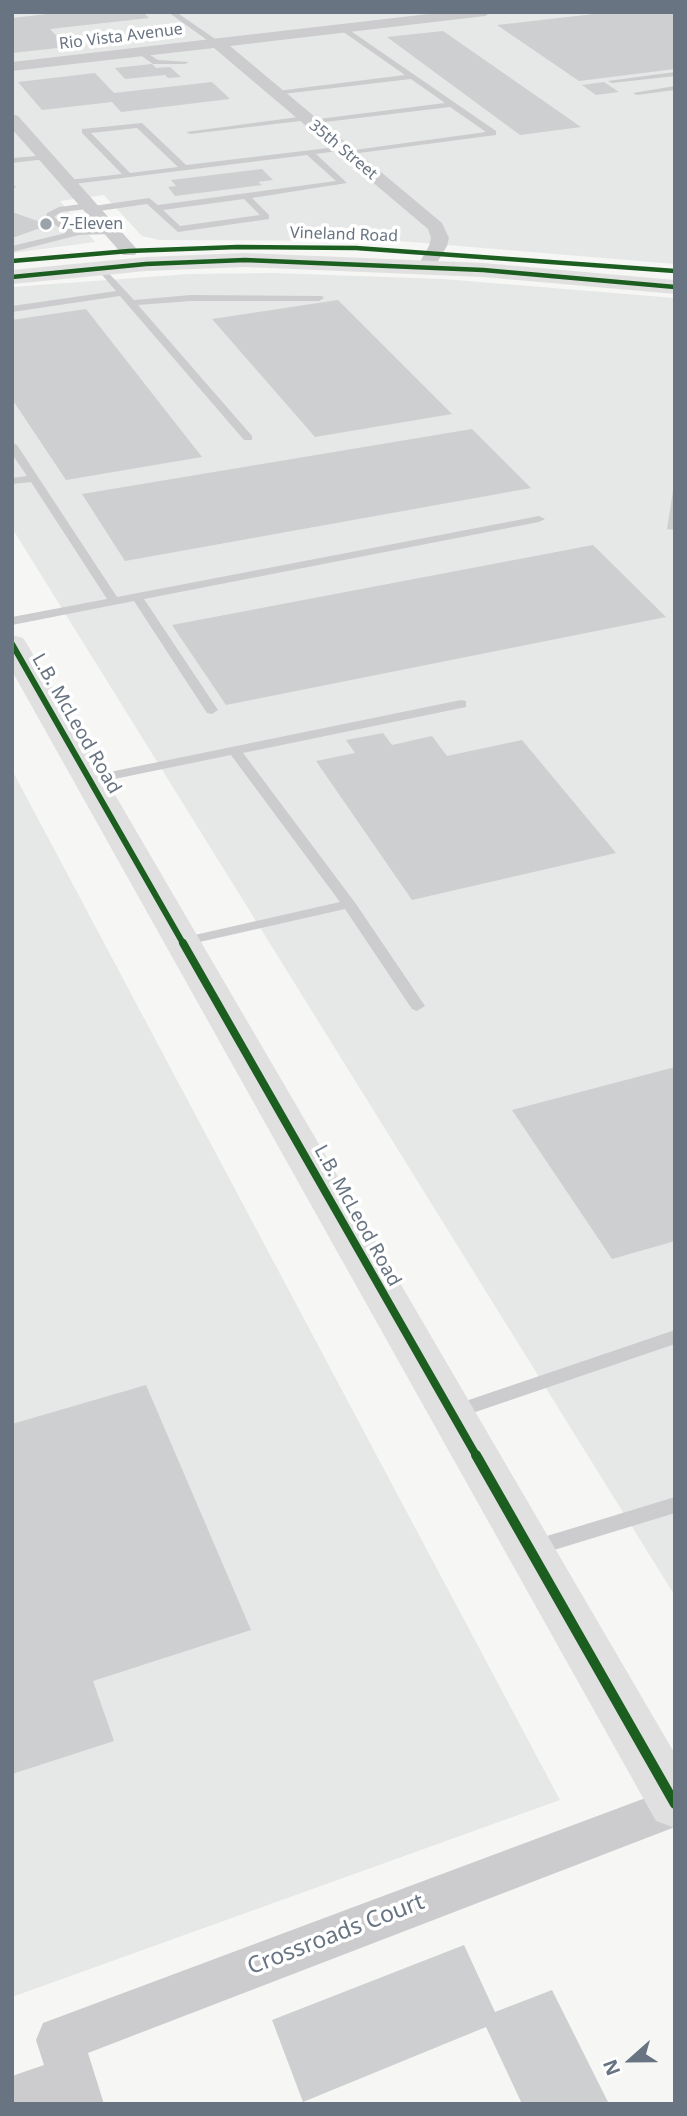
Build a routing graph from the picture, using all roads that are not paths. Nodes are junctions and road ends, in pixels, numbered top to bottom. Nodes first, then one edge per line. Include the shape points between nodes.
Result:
1 (171, 12) edge
2 (485, 12) edge
3 (345, 29) junction
4 (217, 43) junction
5 (142, 52) junction
6 (185, 62) dead end
7 (12, 67) edge
8 (675, 74) edge
9 (413, 76) junction
10 (612, 81) dead end
11 (675, 88) edge
12 (277, 93) junction
13 (637, 93) dead end
14 (452, 104) junction
15 (12, 118) edge
16 (308, 120) junction
17 (190, 132) dead end
18 (344, 151) junction
19 (309, 152) junction
20 (46, 157) junction
21 (12, 161) edge
22 (184, 169) junction
23 (129, 176) junction
24 (69, 183) junction
25 (246, 196) junction
26 (91, 208) junction
27 (156, 208) junction
28 (111, 231) junction
29 (75, 234) junction
30 (12, 249) edge
31 (129, 251) junction
32 (431, 260) junction
33 (12, 261) edge
34 (101, 268) junction
35 (675, 271) edge
36 (12, 277) edge
37 (675, 286) edge
38 (122, 293) junction
39 (319, 298) dead end
40 (131, 303) junction
41 (12, 309) edge
42 (248, 438) dead end
43 (12, 445) edge
44 (33, 478) junction
45 (12, 481) edge
46 (539, 519) dead end
47 (136, 597) junction
48 (114, 601) junction
49 (12, 621) edge
50 (12, 644) edge
51 (461, 704) dead end
52 (212, 710) dead end
53 (234, 750) junction
54 (90, 780) junction
55 (349, 904) junction
56 (182, 942) junction
57 (417, 1006) dead end
58 (675, 1337) edge
59 (450, 1413) junction
60 (675, 1505) edge
61 (528, 1550) junction
62 (675, 1806) edge
63 (76, 2091) edge
64 (12, 2101) edge

1 - 4 lane
2 - 3 street, Rio Vista Avenue
3 - 4 street, Rio Vista Avenue
3 - 9 lane
4 - 5 street, Rio Vista Avenue
4 - 12 street, 35th Street
5 - 6 lane via 156,62
5 - 7 street, Rio Vista Avenue
8 - 10 lane
9 - 12 lane
9 - 14 lane
11 - 13 lane
12 - 16 street, 35th Street
14 - 16 lane
14 - 18 lane via 493,133
15 - 20 street
16 - 17 lane
16 - 18 street, 35th Street
18 - 19 lane
18 - 32 street, 35th Street via 436,227 440,238
19 - 22 lane
19 - 25 lane via 343,183
20 - 21 lane
20 - 24 street
22 - 23 lane
22 - 23 lane via 139,125 85,131
23 - 24 lane
24 - 26 street
25 - 27 lane
25 - 27 lane via 266,216 178,229
26 - 27 lane via 149,201
26 - 28 street
26 - 29 lane via 50,215 54,224
28 - 29 lane
28 - 31 street
29 - 30 lane
31 - 32 street, Vineland Road via 238,247
31 - 33 street, Vineland Road
32 - 34 street, Vineland Road via 245,260
32 - 35 street, Vineland Road
32 - 37 street, Vineland Road
34 - 36 street, Vineland Road
34 - 38 lane
38 - 40 lane
38 - 41 lane
39 - 40 lane
40 - 42 lane
43 - 44 lane
44 - 45 lane
44 - 48 lane
46 - 47 lane
47 - 48 lane
47 - 52 lane
48 - 49 lane
50 - 54 street, L.B. McLeod Road
51 - 53 lane
53 - 54 lane
53 - 55 lane
54 - 56 street, L.B. McLeod Road
55 - 56 lane
55 - 57 lane
56 - 59 street, L.B. McLeod Road
58 - 59 lane
59 - 61 street, L.B. McLeod Road
60 - 61 lane
61 - 62 street, L.B. McLeod Road
62 - 63 street, Crossroads Court via 60,2039
63 - 64 street

